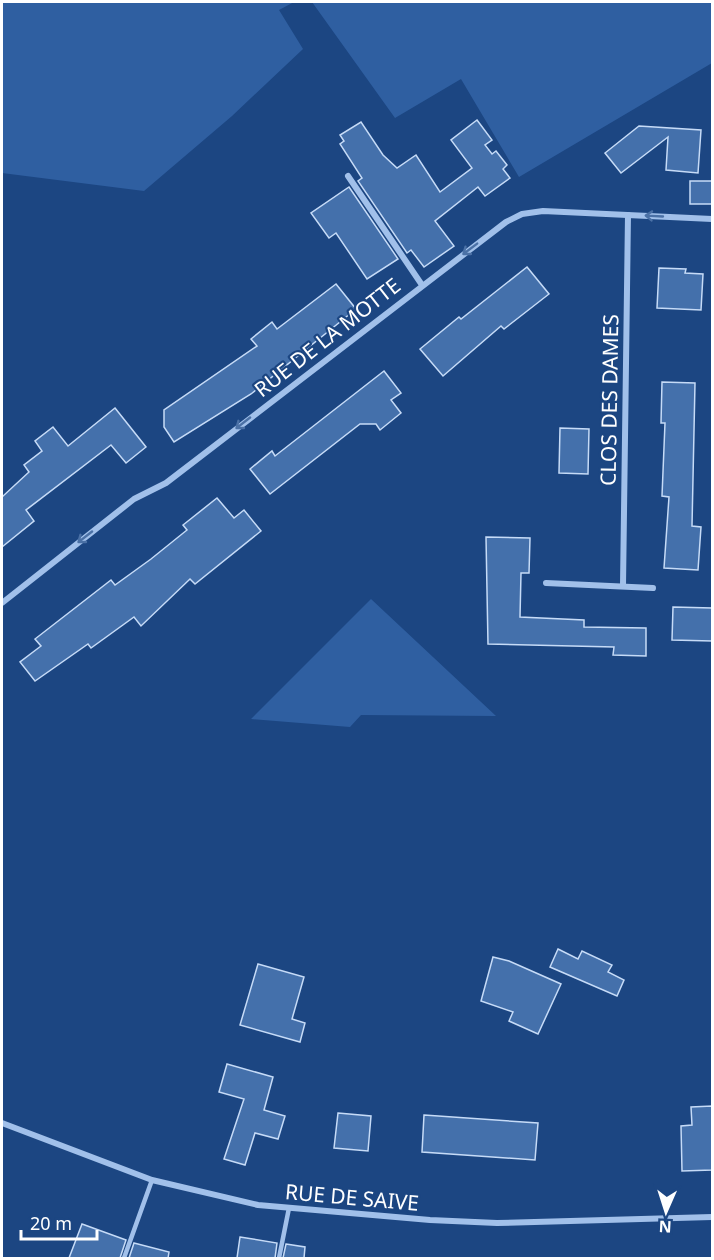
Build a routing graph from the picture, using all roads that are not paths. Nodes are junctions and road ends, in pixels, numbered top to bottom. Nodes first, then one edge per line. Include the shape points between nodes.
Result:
1 (348, 176) dead end
2 (628, 215) junction
3 (712, 219) edge
4 (423, 285) junction
5 (546, 583) dead end
6 (623, 586) junction
7 (653, 588) dead end
8 (2, 603) edge
9 (2, 1123) edge
10 (153, 1180) junction
11 (289, 1208) junction
12 (712, 1216) edge
13 (124, 1258) edge
14 (279, 1258) edge

1 - 4 street
3 -> 2 street, RUE DE LA MOTTE
2 -> 4 street, RUE DE LA MOTTE via 543,211 522,214
2 - 6 street, CLOS DES DAMES
4 -> 8 street, RUE DE LA MOTTE via 166,483 134,499
5 - 6 street
6 - 7 street
9 - 10 street, RUE DE SAIVE
10 - 11 street, RUE DE SAIVE
10 - 13 lane
11 - 12 street, RUE DE SAIVE via 497,1222
11 - 14 lane

